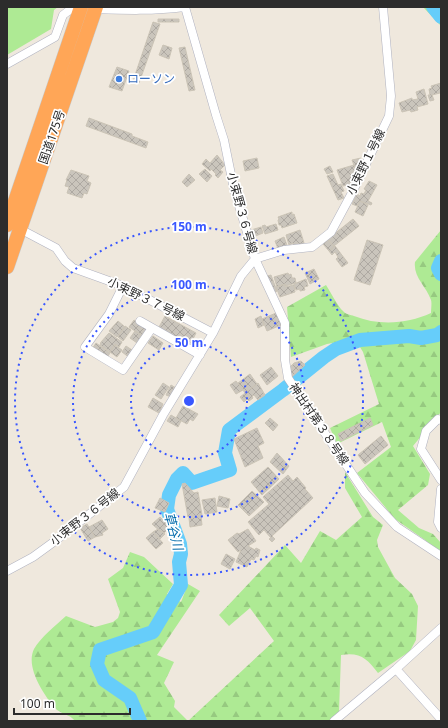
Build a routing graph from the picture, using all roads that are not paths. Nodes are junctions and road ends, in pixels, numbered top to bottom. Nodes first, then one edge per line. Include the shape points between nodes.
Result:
1 (184, 7) edge
2 (383, 7) edge
3 (80, 8) edge
4 (96, 8) edge
5 (57, 32) junction
6 (69, 40) junction
7 (7, 64) edge
8 (14, 227) edge
9 (254, 259) junction
10 (7, 267) edge
11 (124, 286) junction
12 (140, 321) dead end
13 (152, 328) junction
14 (213, 333) junction
15 (200, 355) junction
16 (441, 420) edge
17 (441, 480) edge
18 (441, 489) edge
19 (440, 513) edge
20 (441, 528) edge
21 (441, 556) edge
22 (7, 571) edge
23 (441, 628) edge
24 (396, 669) junction
25 (441, 719) edge
26 (334, 721) edge

1 - 4 street via 166,10
1 - 9 street, 小束野３６号線 via 224,140 234,189
2 - 9 street, 小束野１号線 via 391,96 389,116 352,193 331,232 312,247 284,250
3 - 5 street via 71,9 63,15
3 - 6 highway, 国道175号
4 - 8 highway, 国道175号
5 - 6 street via 65,34
5 - 7 street via 55,37
6 - 8 highway, 国道175号
8 - 10 highway, 国道175号
8 - 11 street, 小束野３７号線 via 56,248 73,268
9 - 14 street, 小束野３６号線 via 241,276
9 - 21 street, 神出村第３８号線 via 285,323 285,360 288,378 365,493 397,526
11 - 13 street via 85,347 123,370
11 - 14 street, 小束野３７号線
12 - 13 street
13 - 15 street
14 - 15 street, 小束野３６号線
15 - 22 street, 小束野３６号線 via 163,415 124,487 55,541
16 - 17 street via 438,418 426,431 421,449
18 - 19 street
19 - 20 street via 438,522
23 - 24 street
24 - 25 street
24 - 26 street

